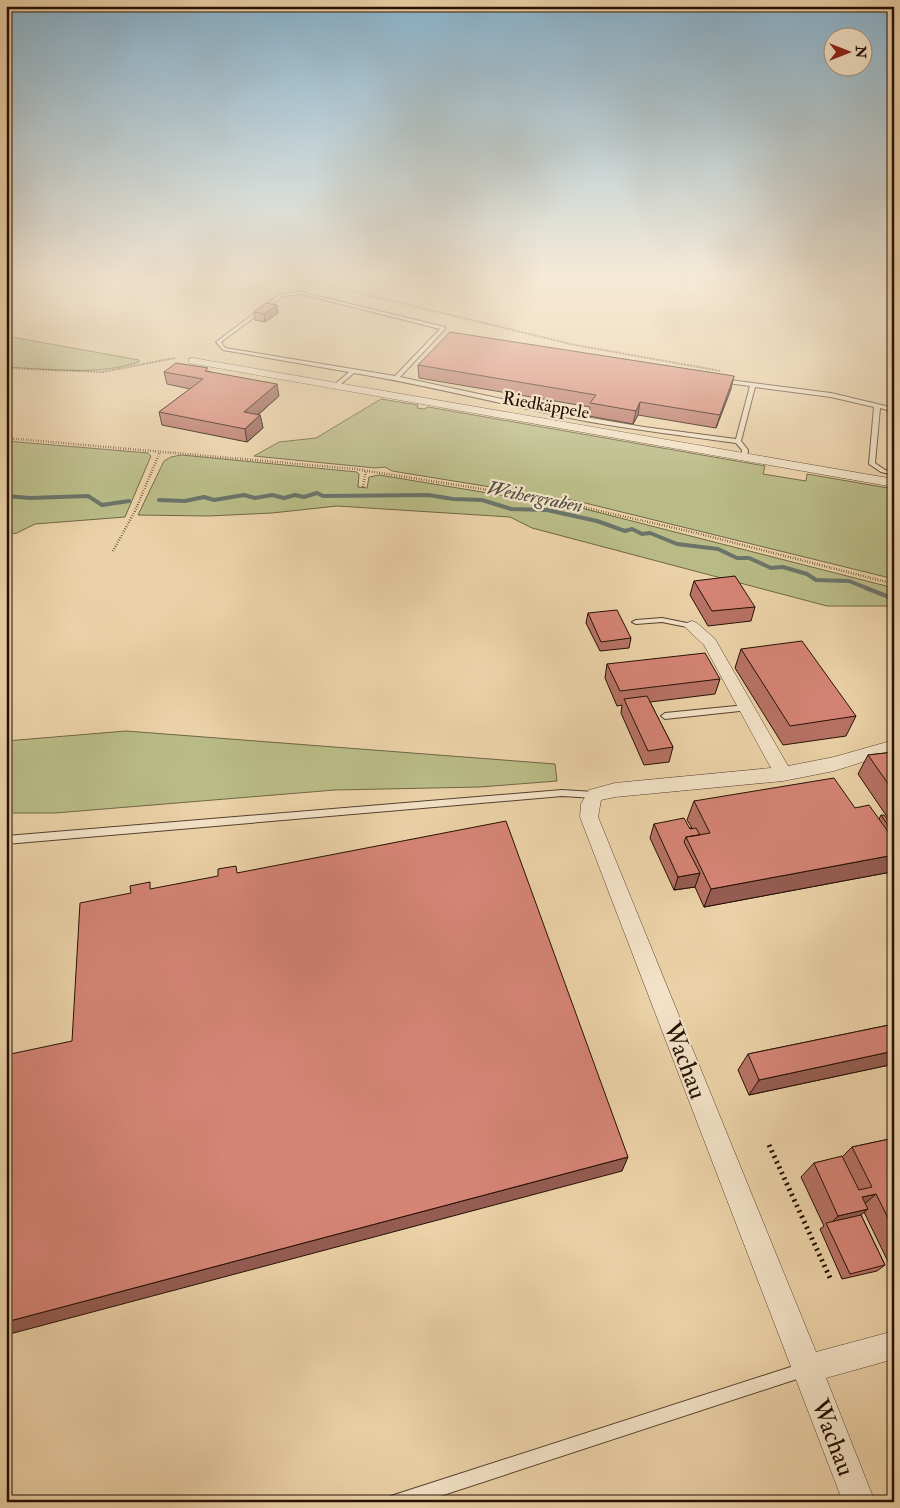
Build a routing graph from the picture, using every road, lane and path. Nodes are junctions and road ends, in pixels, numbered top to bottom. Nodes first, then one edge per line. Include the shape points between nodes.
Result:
1 (221, 346) edge
2 (426, 346) edge
3 (583, 346) edge
4 (175, 358) dead end
5 (193, 361) dead end
6 (6, 368) edge
7 (353, 371) junction
8 (722, 371) dead end
9 (396, 378) junction
10 (714, 380) edge
11 (753, 385) junction
12 (336, 386) junction
13 (877, 406) junction
14 (894, 410) edge
15 (6, 438) edge
16 (738, 441) junction
17 (160, 452) junction
18 (744, 457) junction
19 (366, 470) junction
20 (894, 473) edge
21 (894, 484) edge
22 (363, 487) dead end
23 (113, 551) dead end
24 (894, 584) edge
25 (636, 622) dead end
26 (692, 626) joint
27 (746, 708) junction
28 (665, 716) dead end
29 (894, 746) edge
30 (783, 774) junction
31 (595, 795) junction
32 (6, 840) edge
33 (769, 1145) dead end
34 (831, 1280) dead end
35 (894, 1345) edge
36 (808, 1369) junction
37 (397, 1502) edge
38 (859, 1502) edge

1 - 7 lane
2 - 9 lane
3 - 8 path
4 - 6 path via 102,372
5 - 12 street, Riedkäppele
7 - 9 lane
7 - 12 lane
9 - 16 lane via 585,419
10 - 11 lane
11 - 13 lane via 831,395
11 - 16 lane
12 - 18 street, Riedkäppele
13 - 14 lane
13 - 20 lane via 872,464
15 - 17 path
16 - 18 lane via 745,450
17 - 19 path
17 - 23 path via 135,511
18 - 21 street, Riedkäppele
19 - 22 path
19 - 24 path via 578,505
25 - 26 lane via 662,620
26 - 27 street via 710,642 717,663
27 - 28 lane
27 - 30 street
29 - 30 street via 834,764
30 - 31 street via 677,783
31 - 32 lane via 552,794
31 - 36 street, Wachau via 589,817
33 - 34 path
35 - 36 street
36 - 37 lane
36 - 38 street, Wachau

